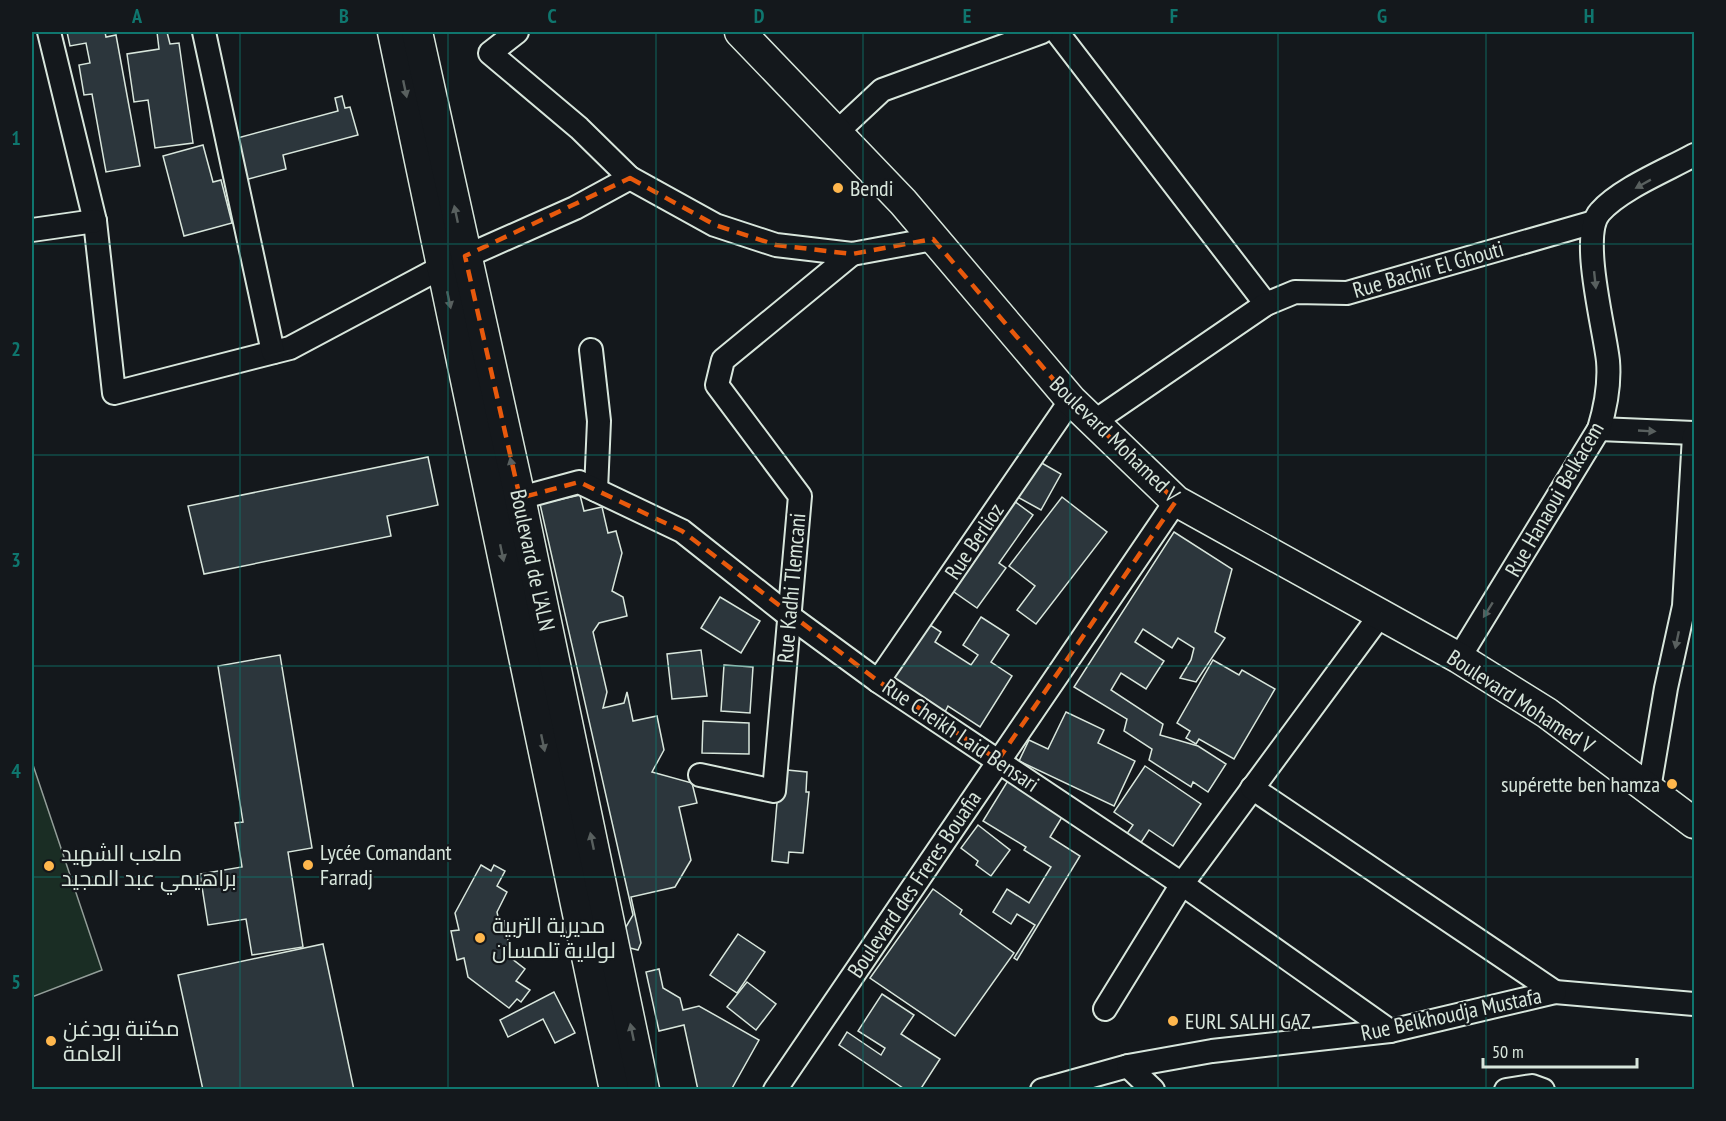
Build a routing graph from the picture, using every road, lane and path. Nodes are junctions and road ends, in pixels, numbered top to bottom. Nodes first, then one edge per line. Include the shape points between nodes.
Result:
1 (49, 32) edge
2 (204, 32) edge
3 (393, 32) edge
4 (417, 32) edge
5 (517, 32) edge
6 (740, 32) edge
7 (1042, 32) edge
8 (1057, 32) edge
9 (836, 133) junction
10 (1695, 155) edge
11 (630, 178) junction
12 (95, 221) junction
13 (1594, 222) junction
14 (32, 230) edge
15 (933, 239) junction
16 (852, 254) junction
17 (454, 261) junction
18 (1266, 304) junction
19 (591, 350) dead end
20 (273, 352) junction
21 (1071, 400) junction
22 (1095, 421) junction
23 (1599, 429) junction
24 (1695, 435) edge
25 (596, 490) junction
26 (520, 498) junction
27 (1176, 501) junction
28 (1689, 606) edge
29 (1381, 614) junction
30 (788, 615) junction
31 (1459, 658) junction
32 (878, 681) junction
33 (998, 760) junction
34 (700, 775) dead end
35 (1252, 788) junction
36 (1649, 789) junction
37 (1695, 823) edge
38 (1182, 884) junction
39 (1555, 992) junction
40 (1695, 1004) edge
41 (1105, 1010) dead end
42 (1390, 1031) junction
43 (1128, 1066) junction
44 (615, 1089) edge
45 (644, 1089) edge
46 (775, 1089) edge
47 (1042, 1089) edge
48 (1153, 1089) edge
49 (1506, 1089) edge
50 (1543, 1089) edge

1 - 12 street
2 - 20 street
3 -> 17 main road, Boulevard de L'ALN
17 -> 4 main road, Boulevard de L'ALN
5 - 11 street via 490,53 579,128
6 - 9 main road, Boulevard Mohamed V
7 - 9 street via 882,90
8 - 18 street
9 - 15 main road, Boulevard Mohamed V
10 -> 13 street via 1616,199 1599,212
11 - 16 street via 715,225 776,245
11 - 17 street via 575,208
12 - 14 street
12 - 20 street via 114,393
13 - 18 street, Rue Bachir El Ghouti via 1347,293 1295,292
13 -> 23 street, Rue Hanaoui Belkacem via 1595,282 1608,361 1608,384
15 - 16 street
15 - 21 main road, Boulevard Mohamed V
16 - 30 street, Rue Kadhi Tlemcani via 723,360 717,385 800,496
17 - 20 street via 290,348
26 -> 17 main road, Boulevard de L'ALN
17 -> 44 main road, Boulevard de L'ALN
18 - 22 street, Rue Bachir El Ghouti
19 - 25 street via 599,421
21 - 22 main road, Boulevard Mohamed V
21 - 32 street, Rue Berlioz
22 - 27 main road, Boulevard Mohamed V
23 -> 24 street
23 -> 31 street, Rue Hanaoui Belkacem
24 - 28 street
25 - 26 street, Rue Cheikh Laid Bensari via 579,482
25 - 30 street, Rue Cheikh Laid Bensari via 682,531
45 -> 26 main road, Boulevard de L'ALN
27 - 29 main road, Boulevard Mohamed V
27 - 33 street, Boulevard des Freres Bouafia
28 -> 36 street via 1666,688
29 - 31 main road, Boulevard Mohamed V
29 - 35 street
30 - 32 street, Rue Cheikh Laid Bensari
30 - 34 street, Rue Kadhi Tlemcani via 774,791
31 - 36 main road, Boulevard Mohamed V via 1547,713
32 - 33 street, Rue Cheikh Laid Bensari
33 - 38 street, Rue Cheikh Laid Bensari
33 - 46 street, Boulevard des Freres Bouafia
35 - 38 street
35 - 39 street, Rue Belkhoudja Mustafa
36 - 37 main road, Boulevard Mohamed V
38 - 41 street
38 - 42 street, Rue Cheikh Laid Bensari
39 - 40 street
39 - 42 street, Rue Belkhoudja Mustafa
42 - 43 street, Rue Belkhoudja Mustafa via 1212,1051
43 - 47 street, Rue Belkhoudja Mustafa
43 - 48 street
49 - 50 street

